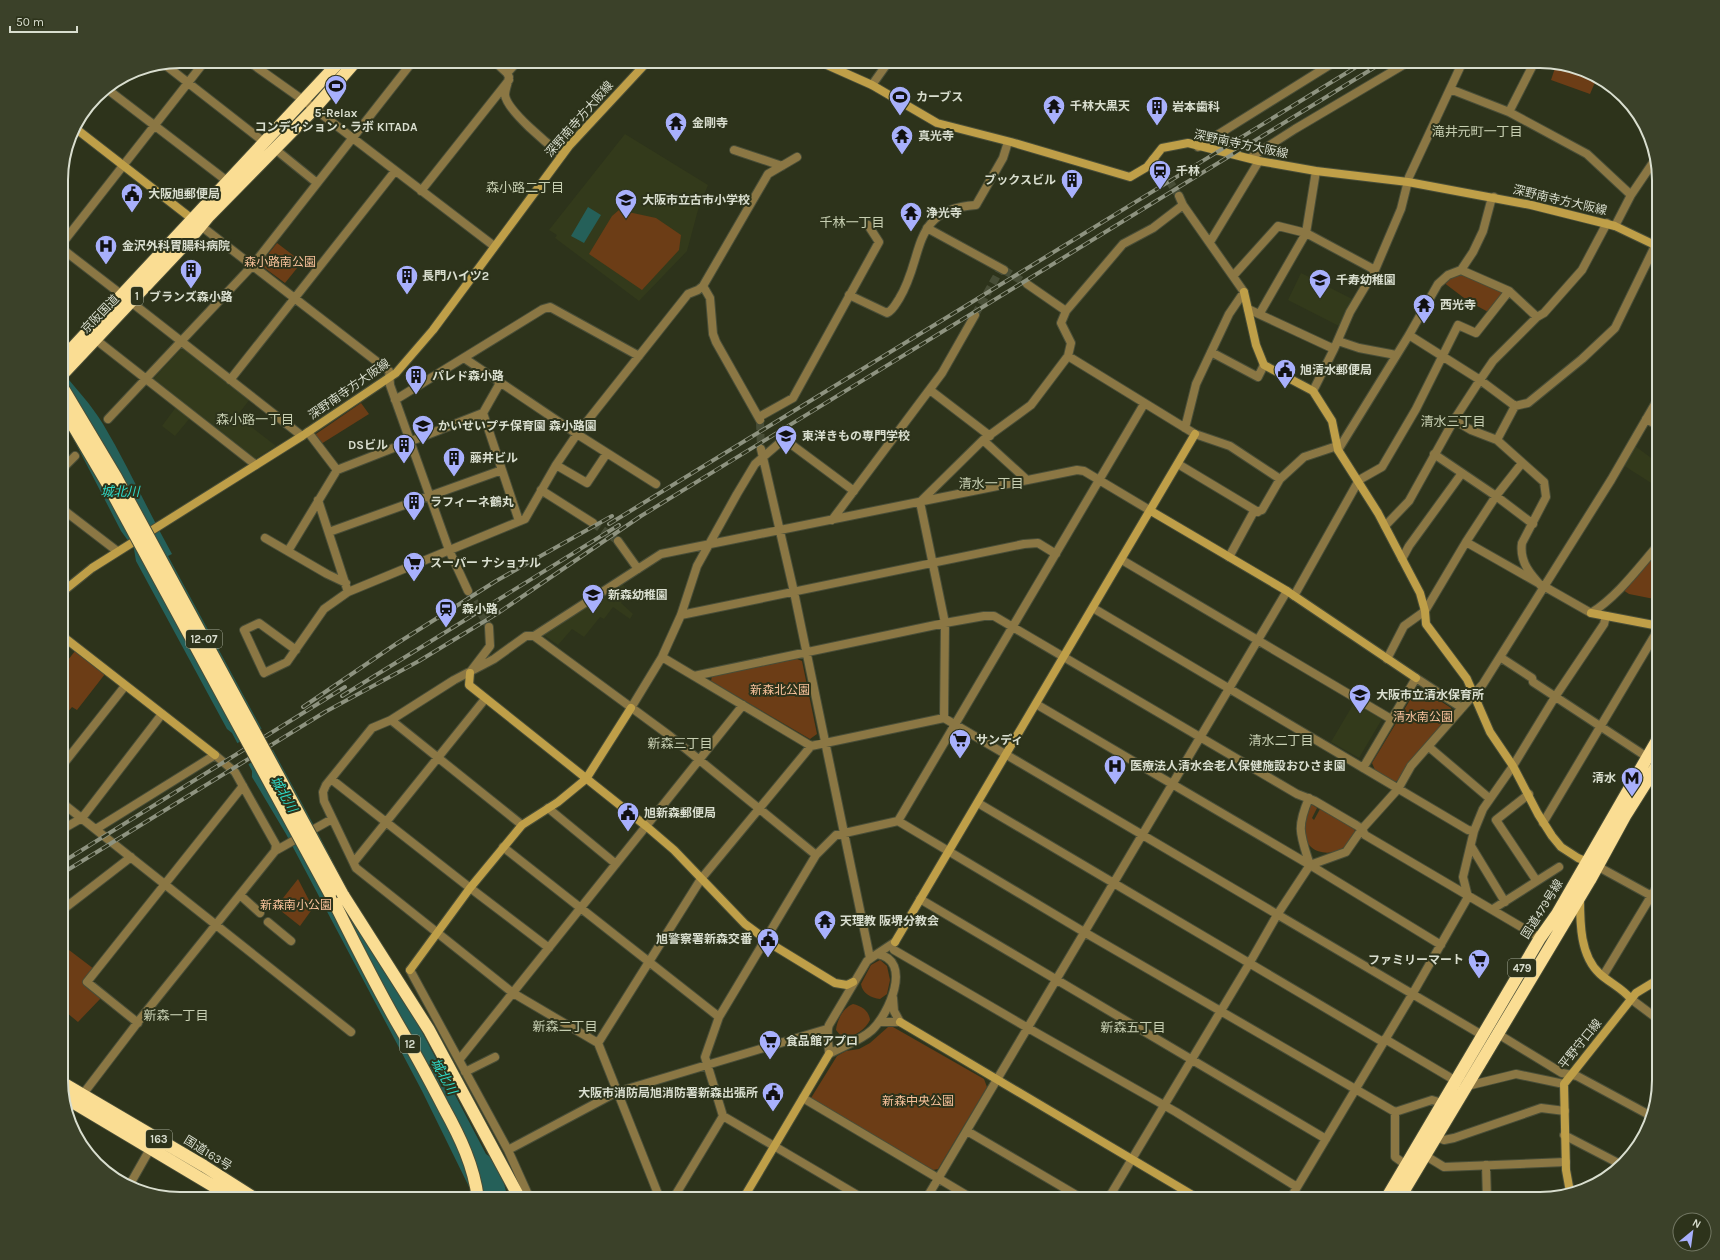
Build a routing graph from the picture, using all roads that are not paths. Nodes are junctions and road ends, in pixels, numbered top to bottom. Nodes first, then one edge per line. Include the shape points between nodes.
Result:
1 (169, 68) edge
2 (199, 68) edge
3 (258, 68) edge
4 (333, 68) edge
5 (350, 68) edge
6 (408, 68) edge
7 (501, 68) edge
8 (513, 68) edge
9 (641, 68) edge
10 (834, 68) edge
11 (884, 68) edge
12 (1325, 68) edge
13 (1398, 68) edge
14 (1460, 68) edge
15 (1531, 68) edge
16 (508, 76) junction
17 (187, 83) junction
18 (872, 85) junction
19 (1450, 89) junction
20 (111, 92) edge
21 (303, 100) junction
22 (314, 109) junction
23 (1509, 112) junction
24 (154, 126) junction
25 (80, 132) edge
26 (352, 139) junction
27 (264, 142) junction
28 (1008, 142) junction
29 (1198, 147) junction
30 (275, 149) junction
31 (734, 150) dead end
32 (562, 155) junction
33 (797, 157) dead end
34 (1250, 158) junction
35 (1153, 159) junction
36 (1259, 161) junction
37 (124, 166) junction
38 (782, 166) junction
39 (1651, 166) edge
40 (1162, 170) tunnel mouth
41 (395, 171) junction
42 (1316, 171) junction
43 (227, 181) junction
44 (1408, 182) junction
45 (317, 183) junction
46 (421, 191) junction
47 (1631, 195) junction
48 (1179, 196) tunnel mouth
49 (1494, 197) junction
50 (1183, 205) junction
51 (197, 222) junction
52 (868, 225) dead end
53 (1611, 225) junction
54 (927, 228) junction
55 (1306, 234) junction
56 (68, 236) edge
57 (1210, 242) junction
58 (1652, 244) edge
59 (494, 246) junction
60 (68, 253) edge
61 (1652, 256) edge
62 (253, 265) junction
63 (1001, 270) tunnel mouth
64 (1375, 270) junction
65 (1461, 270) junction
66 (1234, 275) junction
67 (1027, 284) tunnel mouth
68 (703, 286) junction
69 (1509, 291) junction
70 (1244, 292) junction
71 (849, 295) junction
72 (295, 297) junction
73 (126, 299) junction
74 (1248, 309) junction
75 (1066, 311) junction
76 (1260, 313) junction
77 (974, 315) tunnel mouth
78 (1537, 317) junction
79 (1409, 335) junction
80 (95, 339) junction
81 (181, 342) junction
82 (1336, 345) junction
83 (1211, 352) junction
84 (1396, 355) junction
85 (640, 356) junction
86 (1068, 356) junction
87 (1442, 357) junction
88 (68, 358) edge
89 (464, 358) junction
90 (68, 359) edge
91 (1264, 365) junction
92 (390, 378) junction
93 (147, 379) junction
94 (230, 380) junction
95 (1480, 380) junction
96 (500, 383) junction
97 (930, 390) junction
98 (1313, 391) junction
99 (68, 397) edge
100 (395, 400) junction
101 (1144, 404) junction
102 (1515, 406) junction
103 (1652, 409) edge
104 (483, 413) junction
105 (68, 417) edge
106 (108, 419) dead end
107 (1646, 419) junction
108 (1454, 420) junction
109 (1652, 422) edge
110 (1185, 428) junction
111 (305, 434) junction
112 (577, 434) junction
113 (1195, 434) junction
114 (987, 438) junction
115 (1496, 440) junction
116 (410, 442) junction
117 (1337, 448) junction
118 (607, 453) junction
119 (762, 453) junction
120 (1434, 454) junction
121 (75, 456) dead end
122 (68, 463) edge
123 (1522, 463) junction
124 (1178, 464) junction
125 (256, 465) junction
126 (556, 465) junction
127 (337, 470) junction
128 (502, 470) junction
129 (1462, 473) junction
130 (1280, 479) junction
131 (1027, 480) junction
132 (1099, 480) junction
133 (1359, 480) junction
134 (656, 484) dead end
135 (541, 490) junction
136 (854, 491) junction
137 (430, 496) junction
138 (1496, 496) junction
139 (318, 500) junction
140 (920, 502) junction
141 (1151, 510) junction
142 (1258, 512) junction
143 (68, 513) edge
144 (832, 520) junction
145 (519, 522) junction
146 (593, 523) tunnel mouth
147 (1533, 524) junction
148 (1386, 526) junction
149 (780, 531) junction
150 (329, 532) junction
151 (265, 538) dead end
152 (618, 541) tunnel mouth
153 (1466, 542) junction
154 (708, 546) junction
155 (119, 550) junction
156 (449, 550) junction
157 (288, 551) junction
158 (1652, 552) edge
159 (1056, 554) junction
160 (1229, 557) junction
161 (1402, 559) junction
162 (1122, 560) junction
163 (933, 563) junction
164 (638, 569) junction
165 (346, 583) junction
166 (68, 587) edge
167 (1544, 588) junction
168 (468, 591) tunnel mouth
169 (1287, 591) junction
170 (348, 592) junction
171 (794, 592) junction
172 (1294, 596) junction
173 (1093, 608) junction
174 (1425, 612) junction
175 (1591, 613) junction
176 (681, 615) junction
177 (1606, 616) junction
178 (945, 623) junction
179 (1013, 626) junction
180 (1652, 626) edge
181 (489, 627) tunnel mouth
182 (534, 636) junction
183 (1652, 639) edge
184 (1258, 640) junction
185 (68, 641) edge
186 (296, 650) junction
187 (806, 652) junction
188 (1064, 656) junction
189 (662, 657) junction
190 (1500, 657) junction
191 (1387, 659) junction
192 (470, 673) junction
193 (694, 676) junction
194 (1416, 678) junction
195 (125, 686) junction
196 (1229, 688) junction
197 (1473, 694) junction
198 (1555, 697) junction
199 (485, 699) junction
200 (1036, 704) junction
201 (743, 705) junction
202 (632, 708) junction
203 (1462, 708) junction
204 (162, 714) junction
205 (944, 718) junction
206 (1391, 719) junction
207 (391, 720) junction
208 (956, 724) junction
209 (1601, 727) junction
210 (1201, 736) junction
211 (824, 742) junction
212 (811, 746) junction
213 (1429, 747) junction
214 (1652, 749) edge
215 (1006, 754) junction
216 (215, 756) junction
217 (1647, 757) junction
218 (68, 758) edge
219 (437, 758) junction
220 (699, 760) junction
221 (1513, 766) junction
222 (1364, 768) junction
223 (1652, 775) edge
224 (331, 779) junction
225 (586, 779) junction
226 (1172, 785) junction
227 (243, 786) junction
228 (1398, 789) junction
229 (1529, 794) junction
230 (1309, 798) junction
231 (1490, 798) junction
232 (978, 803) junction
233 (68, 807) edge
234 (548, 808) junction
235 (759, 809) junction
236 (82, 818) junction
237 (332, 819) junction
238 (898, 821) junction
239 (386, 822) junction
240 (1543, 823) junction
241 (522, 825) junction
242 (68, 826) edge
243 (646, 826) junction
244 (96, 829) junction
245 (1362, 829) junction
246 (1474, 831) junction
247 (843, 833) junction
248 (1143, 834) junction
249 (1471, 846) junction
250 (503, 847) junction
251 (278, 849) junction
252 (949, 851) junction
253 (816, 854) junction
254 (131, 857) junction
255 (354, 862) junction
256 (1592, 863) junction
257 (616, 864) junction
258 (1310, 864) junction
259 (1559, 867) dead end
260 (701, 879) junction
261 (1536, 880) junction
262 (166, 884) junction
263 (1114, 884) junction
264 (470, 888) junction
265 (240, 895) junction
266 (1580, 896) junction
267 (1652, 896) edge
268 (1468, 897) junction
269 (920, 899) junction
270 (1505, 902) junction
271 (1652, 902) edge
272 (68, 906) edge
273 (581, 908) junction
274 (1493, 909) junction
275 (260, 913) dead end
276 (1277, 915) junction
277 (268, 922) dead end
278 (217, 924) junction
279 (437, 932) junction
280 (1084, 932) junction
281 (1540, 938) junction
282 (765, 940) junction
283 (291, 941) dead end
284 (1441, 945) junction
285 (895, 946) junction
286 (549, 948) junction
287 (874, 956) junction
288 (649, 962) junction
289 (892, 963) junction
290 (1249, 964) junction
291 (1603, 976) junction
292 (1057, 980) junction
293 (853, 982) junction
294 (1652, 983) edge
295 (513, 993) junction
296 (1413, 993) junction
297 (893, 997) junction
298 (1631, 999) junction
299 (1221, 1010) junction
300 (1652, 1015) edge
301 (719, 1017) junction
302 (879, 1022) junction
303 (900, 1022) junction
304 (138, 1023) junction
305 (827, 1028) junction
306 (1028, 1028) junction
307 (351, 1032) dead end
308 (1498, 1034) junction
309 (1482, 1035) junction
310 (829, 1037) junction
311 (1384, 1041) junction
312 (598, 1043) junction
313 (844, 1044) junction
314 (829, 1054) junction
315 (495, 1057) dead end
316 (1192, 1059) junction
317 (459, 1060) junction
318 (707, 1064) junction
319 (465, 1072) junction
320 (1570, 1075) junction
321 (998, 1079) junction
322 (1456, 1081) junction
323 (1564, 1084) junction
324 (1467, 1086) junction
325 (68, 1089) edge
326 (1355, 1089) junction
327 (617, 1092) junction
328 (69, 1098) edge
329 (803, 1098) junction
330 (79, 1099) junction
331 (1442, 1103) junction
332 (1164, 1105) junction
333 (1565, 1111) junction
334 (1394, 1112) junction
335 (1647, 1114) edge
336 (723, 1116) junction
337 (967, 1130) junction
338 (1564, 1135) junction
339 (1437, 1137) junction
340 (1326, 1139) junction
341 (774, 1146) junction
342 (150, 1149) junction
343 (508, 1150) junction
344 (1426, 1156) junction
345 (1131, 1159) junction
346 (1566, 1162) junction
347 (1616, 1162) edge
348 (1406, 1165) junction
349 (1486, 1165) junction
350 (939, 1179) junction
351 (132, 1181) edge
352 (1297, 1187) junction
353 (1569, 1188) edge
354 (223, 1192) edge
355 (245, 1192) edge
356 (477, 1192) edge
357 (516, 1192) edge
358 (527, 1192) edge
359 (657, 1192) edge
360 (677, 1192) edge
361 (750, 1192) edge
362 (852, 1192) edge
363 (931, 1192) edge
364 (961, 1192) edge
365 (1071, 1192) edge
366 (1112, 1192) edge
367 (1187, 1192) edge
368 (1294, 1192) edge
369 (1390, 1192) edge
370 (1404, 1192) edge
371 (1487, 1192) edge

1 - 17 street
2 - 17 street
3 - 21 street
4 - 21 highway, 京阪国道 / 1
5 - 22 highway, 京阪国道 / 1
6 - 26 street
7 - 16 street
8 - 16 street
9 - 32 street, 深野南寺方大阪線
10 - 18 street, 深野南寺方大阪線
11 - 18 street
12 - 29 street
13 - 34 street
14 - 19 street
15 - 23 street
16 - 32 street via 506,99 528,126
16 - 46 street
17 - 24 street
17 - 27 street
18 - 28 street, 深野南寺方大阪線 via 937,123
19 - 23 street
19 - 44 street
20 - 24 street
21 - 22 street
21 - 27 highway, 京阪国道 / 1
22 - 26 street
22 - 30 highway, 京阪国道 / 1
23 - 47 street via 1587,154
24 - 37 street
24 - 43 street
25 - 37 street
26 - 41 street
26 - 45 street
27 - 43 highway, 京阪国道 / 1
28 - 35 street, 深野南寺方大阪線 via 1130,177 1142,173
28 - 54 street via 1003,158 976,205 947,210
29 - 34 street, 深野南寺方大阪線
29 - 35 street, 深野南寺方大阪線 via 1188,143 1162,148
30 - 45 street
30 - 51 highway, 京阪国道 / 1
31 - 38 street
32 - 59 street, 深野南寺方大阪線
33 - 38 street
34 - 36 street, 深野南寺方大阪線
35 - 40 street
36 - 42 street, 深野南寺方大阪線
36 - 57 street
37 - 51 street
37 - 56 street
38 - 68 street via 768,174
39 - 47 street
41 - 46 street
41 - 72 street
42 - 44 street, 深野南寺方大阪線
42 - 55 street
43 - 51 highway, 京阪国道 / 1
44 - 49 street, 深野南寺方大阪線
44 - 64 street
45 - 62 street
46 - 59 street
47 - 53 street
48 - 50 street
49 - 53 street, 深野南寺方大阪線
49 - 65 street via 1483,231
50 - 57 street
50 - 75 street via 1153,228 1123,244
51 - 62 street
51 - 73 highway, 京阪国道 / 1
52 - 71 street via 879,242
53 - 58 street, 深野南寺方大阪線
53 - 78 street via 1582,270 1544,313
54 - 63 street
54 - 71 street via 906,288 892,310 887,313
55 - 64 street
55 - 66 street via 1278,226
55 - 76 street
57 - 66 street
59 - 92 street, 深野南寺方大阪線 via 417,351
60 - 73 street
61 - 102 street via 1615,328 1528,403
62 - 72 street
62 - 81 street
64 - 82 street via 1350,312
65 - 69 street
65 - 79 street via 1448,275 1438,284
66 - 70 street
67 - 75 street
68 - 71 street via 710,298 716,342 760,419 793,398
68 - 85 street via 688,294
69 - 78 street
69 - 87 street via 1476,333 1458,325
70 - 74 street
70 - 83 street via 1229,314
72 - 92 street via 389,371
72 - 94 street
73 - 80 highway, 京阪国道 / 1
73 - 81 street
73 - 88 highway, 京阪国道 / 1
74 - 76 street
74 - 91 street via 1256,345
75 - 86 street via 1061,323 1072,343
76 - 82 street
77 - 97 street
78 - 95 street via 1493,361
79 - 84 street
79 - 87 street
80 - 90 highway, 京阪国道 / 1
80 - 93 street
81 - 93 street
81 - 94 street
82 - 84 street
82 - 98 street
83 - 91 street via 1258,377
83 - 110 street via 1196,384
84 - 117 street
85 - 89 street via 550,306
85 - 112 street
86 - 101 street
86 - 114 street via 1031,405
87 - 95 street
87 - 133 street via 1416,409 1382,467
89 - 96 street
89 - 100 street
91 - 98 street
92 - 100 street
92 - 111 street, 深野南寺方大阪線
93 - 106 street via 143,380
93 - 125 street
94 - 111 street
95 - 102 street
95 - 108 street
96 - 104 street
96 - 112 street
97 - 114 street
97 - 136 street
98 - 117 street via 1332,421
99 - 357 highway, 12-07, bridge via 116,477 343,895 430,1030
100 - 116 street
101 - 110 street
101 - 132 street
102 - 115 street
103 - 107 street
104 - 116 street
104 - 128 street
105 - 356 highway, 12, bridge via 111,490 330,894 399,1027 412,1046 460,1138 472,1168
107 - 109 street
107 - 167 street via 1611,480 1567,546
108 - 115 street
108 - 120 street
110 - 113 street
111 - 125 street, 深野南寺方大阪線
111 - 127 street
112 - 118 street
112 - 126 street
113 - 124 street
113 - 130 street via 1230,446
114 - 131 street
114 - 140 street
115 - 123 street
116 - 127 street
116 - 137 street
117 - 130 street via 1304,457
117 - 133 street
118 - 126 street via 587,483
118 - 134 street
119 - 136 street via 784,439
119 - 149 street
119 - 154 street
120 - 129 street
120 - 148 street via 1409,501
121 - 122 street
123 - 138 street
123 - 147 street via 1544,482 1546,497
124 - 141 street
124 - 142 street
125 - 155 street, 深野南寺方大阪線, bridge
126 - 135 street
127 - 139 street
128 - 137 street
128 - 145 street
129 - 138 street
129 - 161 street
130 - 142 street via 1264,507
131 - 132 street via 1076,470 1084,471
131 - 140 street
132 - 141 street
132 - 159 street
133 - 148 street
133 - 172 street
135 - 145 street via 525,519
135 - 146 street
136 - 144 street
137 - 150 street
137 - 156 street
138 - 147 street
138 - 153 street
139 - 150 street
139 - 157 street
140 - 144 street
140 - 163 street
141 - 160 street
141 - 162 street
142 - 160 street via 1254,514
143 - 155 street
144 - 149 street
145 - 156 street
147 - 167 street via 1522,543 1523,561 1529,573
148 - 161 street
149 - 154 street
149 - 171 street
150 - 165 street
151 - 157 street
152 - 164 street
153 - 167 street
153 - 174 street
154 - 164 street via 661,554
154 - 176 street via 697,566
155 - 166 street, 深野南寺方大阪線
156 - 168 street
156 - 170 street
157 - 165 street
158 - 175 street via 1601,607
159 - 163 street via 1038,543 1033,543
159 - 179 street
160 - 169 street
161 - 174 street via 1420,593
162 - 173 street
162 - 184 street
163 - 171 street
163 - 178 street
164 - 182 street
165 - 170 street
167 - 175 street
167 - 190 street
169 - 172 street
169 - 184 street
170 - 186 street via 324,608
171 - 176 street
171 - 187 street
172 - 191 street
173 - 188 street
173 - 196 street
174 - 191 street via 1404,626
174 - 197 street via 1426,624 1467,679
175 - 177 street
176 - 189 street
177 - 180 street
177 - 198 street via 1604,624
178 - 179 street via 989,615
178 - 187 street
178 - 205 street
179 - 188 street
179 - 208 street
181 - 192 street via 490,646
182 - 192 street via 526,636
182 - 202 street
183 - 209 street
184 - 196 street
184 - 206 street
185 - 195 street
186 - 186 street via 288,662 264,673 244,630 259,623
187 - 193 street
187 - 211 street
188 - 200 street
188 - 210 street
189 - 193 street
189 - 202 street
190 - 197 street via 1483,684
190 - 198 street
191 - 194 street
192 - 199 street via 469,685
192 - 207 street
193 - 201 street
194 - 203 street
194 - 206 street
195 - 204 street
195 - 218 street
196 - 210 street
196 - 222 street
197 - 203 street
197 - 221 street via 1492,736
198 - 209 street
198 - 221 street
199 - 219 street
199 - 225 street
200 - 215 street
200 - 226 street
201 - 212 street
201 - 220 street
202 - 220 street
202 - 225 street
203 - 213 street
204 - 216 street
204 - 236 street
205 - 208 street
205 - 211 street
206 - 222 street
207 - 219 street
207 - 224 street via 372,728
208 - 215 street
208 - 238 street
209 - 217 street
209 - 240 street
210 - 226 street
210 - 230 street via 1297,794
211 - 212 street
211 - 247 street
212 - 235 street
213 - 228 street via 1411,766
213 - 231 street
214 - 217 highway, 国道479号線 / 479
215 - 232 street
215 - 248 street
216 - 227 street via 235,772
216 - 244 street
217 - 256 highway, 国道479号線 / 479
219 - 239 street
219 - 241 street
220 - 235 street
220 - 243 street
221 - 229 street
221 - 231 street
222 - 228 street
223 - 256 highway, 国道479号線 / 479
224 - 237 street via 322,797
224 - 239 street
225 - 234 street
225 - 243 street
226 - 248 street
226 - 258 street
227 - 251 street
227 - 262 street
228 - 245 street
228 - 246 street via 1468,830
229 - 240 street
229 - 261 street via 1496,820
230 - 245 street
230 - 258 street via 1301,817 1300,832
231 - 246 street via 1482,809
232 - 252 street
232 - 263 street
233 - 236 street
234 - 241 street
234 - 257 street
235 - 253 street
235 - 260 street
236 - 242 street
236 - 244 street
237 - 251 street, bridge
237 - 255 street
238 - 247 street
238 - 252 street
239 - 255 street
239 - 264 street
240 - 256 street via 1561,847
241 - 250 street
243 - 257 street
243 - 260 street via 674,850
244 - 254 street
245 - 258 street via 1346,852
245 - 268 street via 1365,835
246 - 249 street
247 - 253 street via 836,835
247 - 287 street
248 - 263 street
248 - 276 street
249 - 268 street via 1463,877
249 - 270 street
250 - 264 street
250 - 273 street
251 - 265 street
252 - 269 street
252 - 280 street
253 - 282 street
254 - 262 street
254 - 272 street
255 - 279 street via 356,868
256 - 266 highway, 国道479号線 / 479
256 - 267 street
256 - 281 highway, 国道479号線 / 479
257 - 273 street
258 - 276 street
258 - 284 street
259 - 261 street
260 - 282 street via 745,924
260 - 288 street
261 - 270 street
262 - 278 street
262 - 304 street via 87,982
263 - 280 street
263 - 290 street
264 - 279 street
264 - 286 street
265 - 275 street
265 - 278 street
266 - 291 street via 1585,948 1592,965
266 - 308 highway, 国道479号線 / 479
268 - 274 street
268 - 284 street
269 - 285 street
269 - 292 street
270 - 274 street
271 - 291 street
273 - 286 street
273 - 288 street
274 - 281 street
276 - 290 street
276 - 296 street
277 - 283 street
278 - 304 street
278 - 307 street
279 - 295 street
279 - 317 street via 410,970
280 - 292 street
280 - 299 street
281 - 309 highway, 国道479号線 / 479
282 - 293 street via 835,983 847,985
282 - 301 street
284 - 296 street
285 - 287 street
285 - 289 street
285 - 306 street
286 - 295 street
287 - 289 street via 886,957
287 - 293 street
288 - 301 street
288 - 312 street
289 - 297 street via 896,980
290 - 299 street
290 - 311 street
291 - 298 street via 1624,990
292 - 306 street
292 - 316 street
293 - 305 street
294 - 298 street, 平野守口線
295 - 312 street
295 - 317 street
296 - 309 street
296 - 311 street
297 - 302 street
297 - 303 street via 894,1012
298 - 300 street
298 - 320 street, 平野守口線
299 - 316 street
299 - 326 street
301 - 318 street via 706,1057
302 - 303 street
302 - 313 street via 864,1036
303 - 321 street
304 - 330 street
305 - 310 street
305 - 318 street
306 - 321 street
306 - 332 street
308 - 320 street via 1562,1073
308 - 324 highway, 国道479号線 / 479
309 - 322 highway, 国道479号線 / 479
310 - 313 street
310 - 314 street
311 - 322 street
311 - 326 street
312 - 327 street
313 - 314 street
314 - 329 street
315 - 319 street
316 - 332 street
316 - 340 street
317 - 319 street
318 - 327 street
318 - 336 street
319 - 343 street
320 - 323 street, 平野守口線
320 - 335 street via 1577,1076
321 - 337 street
321 - 345 street
322 - 331 highway, 国道479号線 / 479
323 - 324 street via 1516,1074
323 - 333 street, 平野守口線
324 - 339 highway, 国道479号線 / 479
325 - 330 highway, 国道163号 / 163
326 - 334 street
326 - 340 street
327 - 343 street
327 - 359 street
328 - 330 highway, 国道163号 / 163
329 - 341 street
329 - 350 street
330 - 342 highway, 国道163号 / 163
330 - 355 highway, 国道163号 / 163 via 204,1166
331 - 334 street via 1432,1100
331 - 348 highway, 国道479号線 / 479
332 - 345 street
332 - 352 street
333 - 338 street, 平野守口線
333 - 339 street via 1541,1108 1454,1138 1444,1140
334 - 348 street via 1395,1156
336 - 341 street
336 - 360 street
337 - 350 street
337 - 365 street
338 - 346 street, 平野守口線
338 - 347 street
339 - 344 highway, 国道479号線 / 479
340 - 352 street
341 - 361 street
341 - 362 street
342 - 351 street
342 - 354 highway, 国道163号 / 163
343 - 358 street
344 - 349 street via 1444,1168
344 - 370 highway, 国道479号線 / 479
345 - 366 street
345 - 367 street
346 - 349 street
346 - 353 street, 平野守口線
348 - 369 highway, 国道479号線 / 479
349 - 371 street
350 - 363 street
350 - 364 street
352 - 368 street

